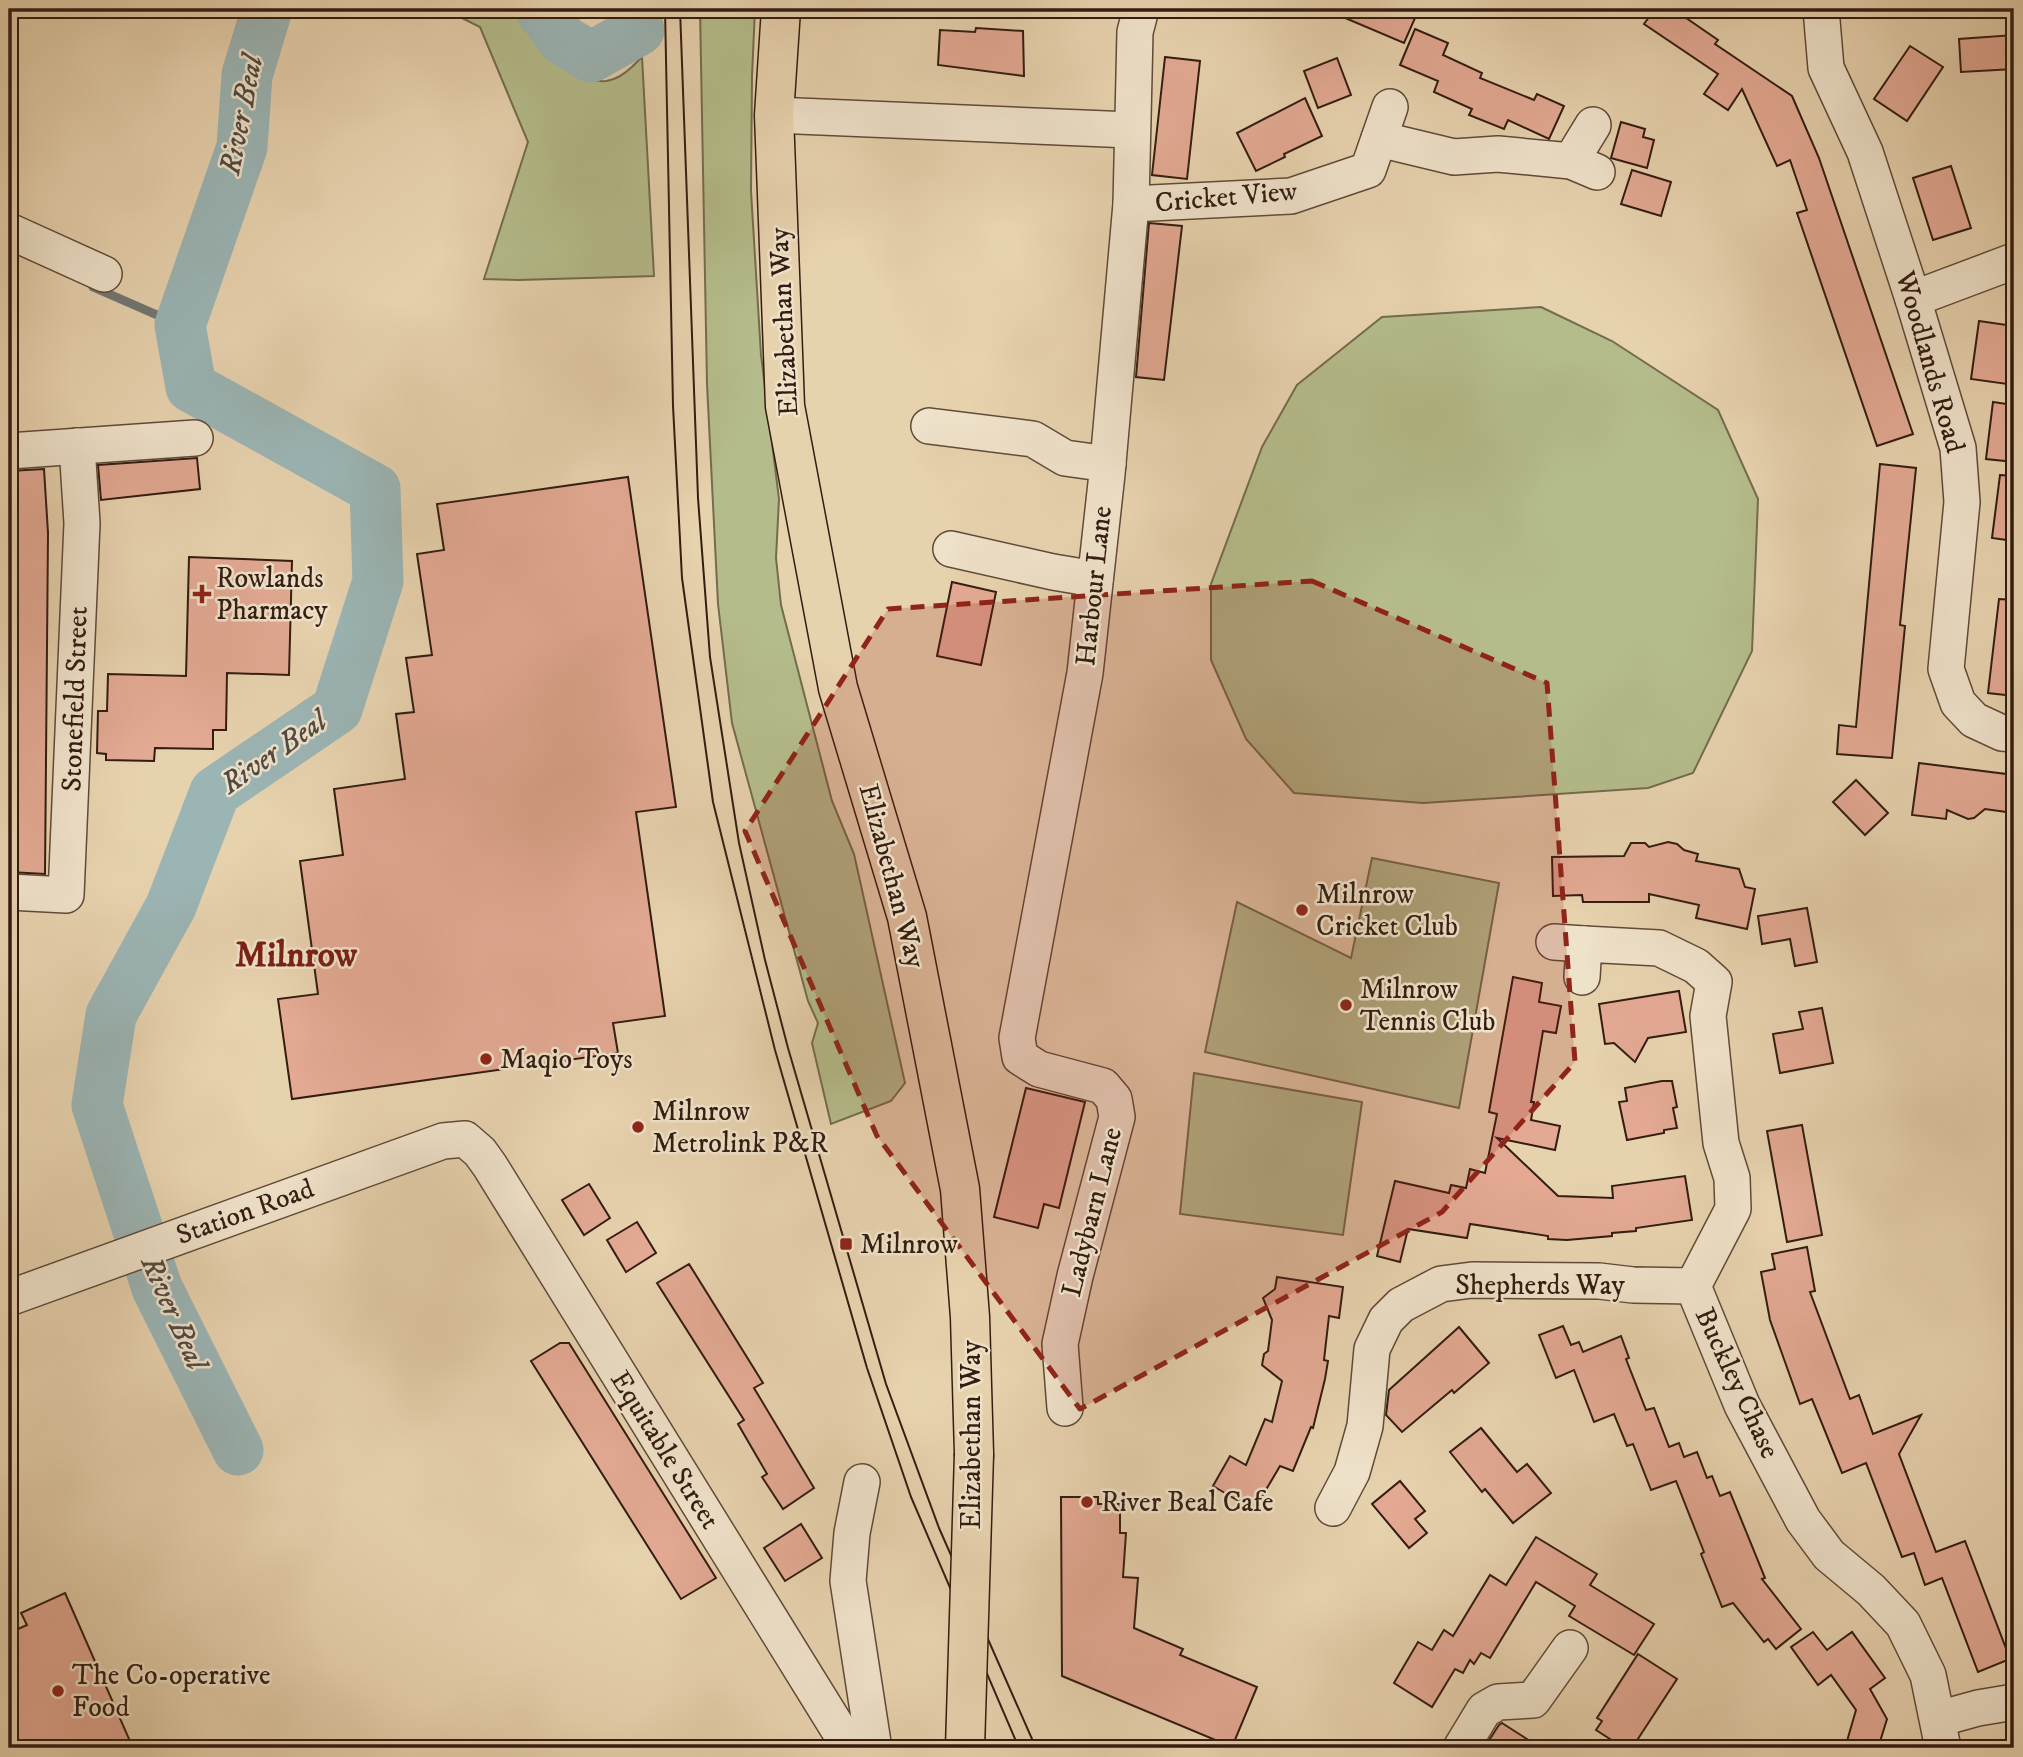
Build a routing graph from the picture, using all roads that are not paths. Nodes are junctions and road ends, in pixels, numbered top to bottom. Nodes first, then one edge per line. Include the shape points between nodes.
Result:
1 (781, 9) edge
2 (1141, 9) edge
3 (1821, 9) edge
4 (774, 115) junction
5 (1593, 125) dead end
6 (1131, 130) junction
7 (1131, 204) junction
8 (9, 231) edge
9 (2014, 261) edge
10 (104, 274) dead end
11 (1913, 299) junction
12 (929, 426) dead end
13 (195, 438) dead end
14 (77, 446) junction
15 (9, 451) edge
16 (1108, 464) junction
17 (951, 549) dead end
18 (1095, 579) junction
19 (2014, 734) edge
20 (9, 892) edge
21 (1573, 954) dead end
22 (1017, 1038) joint
23 (480, 1152) joint
24 (1693, 1286) junction
25 (9, 1298) edge
26 (1065, 1408) dead end
27 (862, 1482) dead end
28 (1333, 1508) dead end
29 (1570, 1648) dead end
30 (2014, 1702) edge
31 (1940, 1734) edge
32 (850, 1748) edge
33 (871, 1748) edge
34 (965, 1748) edge
35 (1461, 1748) edge

1 - 4 main road, Elizabethan Way
2 - 6 street, Harbour Lane via 1135,32
3 - 11 street, Woodlands Road via 1828,75 1865,152
4 - 6 street
4 - 34 main road, Elizabethan Way, bridge via 785,406 838,688 907,916 960,1189 974,1454
5 - 7 street, Cricket View via 1584,166 1498,154 1454,157 1384,123 1368,170 1291,197
6 - 7 street, Harbour Lane
7 - 16 street, Harbour Lane
8 - 10 street
9 - 11 street
11 - 19 street, Woodlands Road via 1962,473 1946,669 1958,703 1975,720
12 - 16 street via 1033,439 1065,458
13 - 14 street
14 - 15 street
14 - 20 street, Stonefield Street via 82,523 66,895
16 - 18 street, Harbour Lane
17 - 18 street
18 - 22 street, Harbour Lane via 1085,673
21 - 24 street, Buckley Chase via 1659,948 1728,981 1708,1016 1733,1209
22 - 26 street, Ladybarn Lane via 1020,1057 1039,1069 1102,1086 1114,1099 1117,1117 1060,1344
23 - 25 street, Station Road via 465,1139 443,1141
23 - 32 street, Equitable Street
24 - 28 street, Shepherds Way via 1472,1280 1441,1284 1409,1299 1386,1320 1372,1349 1365,1426 1352,1472
24 - 31 street, Buckley Chase via 1720,1385 1742,1405 1803,1520 1829,1555 1903,1624 1928,1675
27 - 33 street via 848,1581
29 - 35 street via 1533,1700 1498,1702 1484,1710
30 - 31 street via 1978,1707

